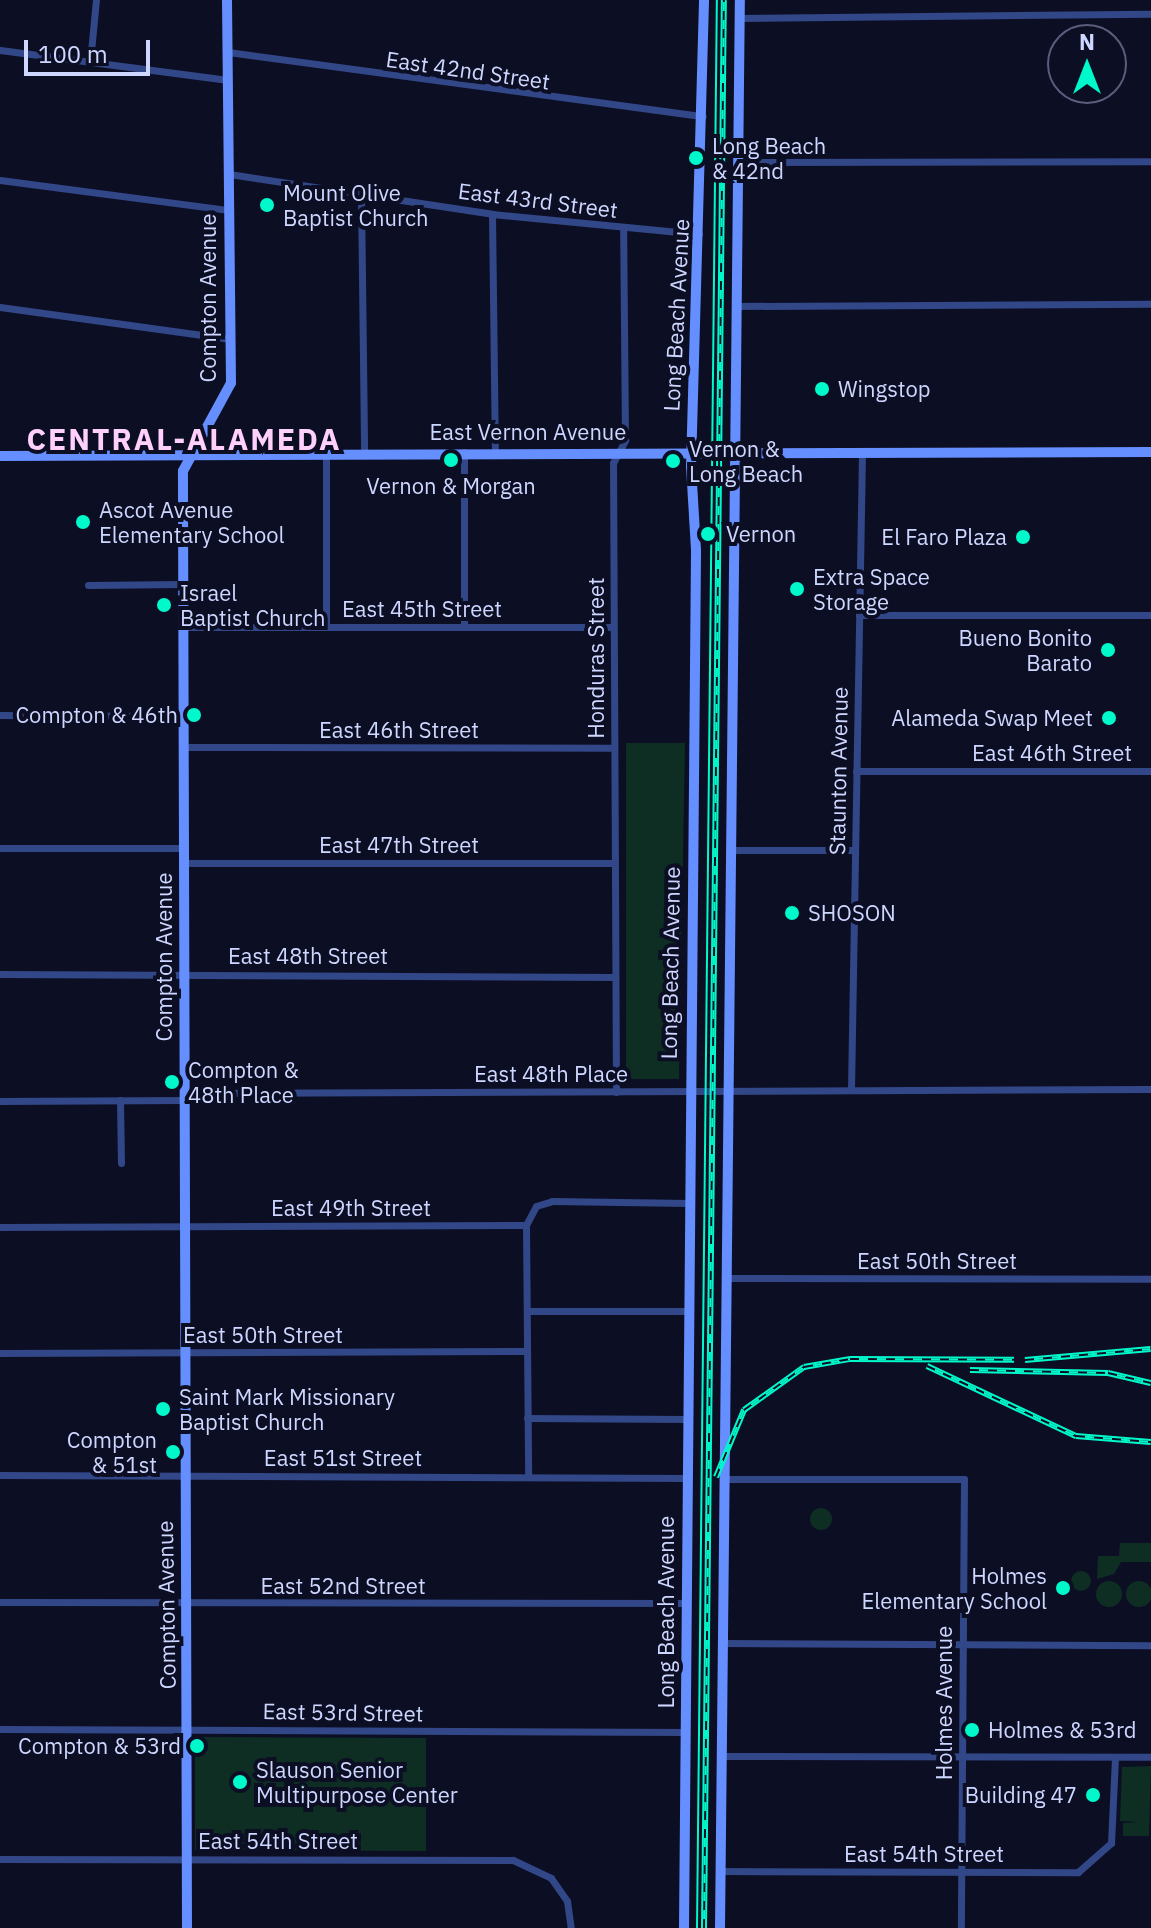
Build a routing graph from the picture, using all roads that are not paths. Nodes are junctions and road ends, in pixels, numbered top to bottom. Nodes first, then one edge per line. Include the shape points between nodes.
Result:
1 (96, 0) edge
2 (227, 0) edge
3 (704, 0) edge
4 (740, 0) edge
5 (1151, 14) edge
6 (740, 18) junction
7 (0, 50) edge
8 (228, 52) junction
9 (90, 62) junction
10 (228, 80) junction
11 (703, 116) junction
12 (1151, 161) edge
13 (738, 162) junction
14 (229, 174) junction
15 (0, 180) edge
16 (361, 195) junction
17 (229, 210) junction
18 (492, 214) junction
19 (623, 228) junction
20 (701, 234) junction
21 (1151, 304) edge
22 (738, 306) junction
23 (0, 307) edge
24 (231, 339) junction
25 (188, 451) junction
26 (326, 452) junction
27 (364, 452) junction
28 (464, 452) junction
29 (495, 452) junction
30 (1151, 452) edge
31 (618, 453) junction
32 (691, 453) junction
33 (738, 453) junction
34 (862, 453) junction
35 (0, 456) edge
36 (183, 584) junction
37 (88, 585) dead end
38 (859, 615) junction
39 (1151, 615) edge
40 (183, 627) junction
41 (326, 627) junction
42 (464, 627) junction
43 (613, 627) junction
44 (0, 715) edge
45 (184, 716) junction
46 (184, 747) junction
47 (614, 748) junction
48 (856, 771) junction
49 (1151, 771) edge
50 (0, 848) edge
51 (183, 848) junction
52 (731, 850) junction
53 (855, 850) junction
54 (183, 863) junction
55 (614, 863) junction
56 (0, 974) edge
57 (184, 974) junction
58 (615, 977) junction
59 (1151, 1089) edge
60 (851, 1090) junction
61 (726, 1091) junction
62 (616, 1092) junction
63 (689, 1092) junction
64 (120, 1100) junction
65 (185, 1100) junction
66 (0, 1101) edge
67 (121, 1163) dead end
68 (689, 1203) junction
69 (526, 1225) junction
70 (0, 1227) edge
71 (186, 1227) junction
72 (723, 1278) junction
73 (1151, 1279) edge
74 (528, 1311) junction
75 (688, 1311) junction
76 (527, 1351) junction
77 (0, 1353) edge
78 (186, 1353) junction
79 (527, 1418) junction
80 (686, 1419) junction
81 (0, 1475) edge
82 (185, 1475) junction
83 (528, 1477) junction
84 (686, 1478) junction
85 (723, 1479) junction
86 (0, 1602) edge
87 (687, 1603) junction
88 (185, 1604) junction
89 (722, 1643) junction
90 (962, 1644) junction
91 (1151, 1645) edge
92 (0, 1729) edge
93 (187, 1729) junction
94 (686, 1732) junction
95 (721, 1756) junction
96 (961, 1756) junction
97 (1115, 1757) junction
98 (1151, 1757) edge
99 (0, 1859) edge
100 (187, 1859) junction
101 (721, 1871) junction
102 (961, 1872) junction
103 (187, 1928) edge
104 (571, 1928) edge
105 (684, 1928) edge
106 (720, 1928) edge
107 (961, 1928) edge

1 - 9 street
2 - 8 main road, Compton Avenue
3 - 11 main road, Long Beach Avenue
4 - 6 main road
5 - 6 street
6 - 13 main road
7 - 9 street
8 - 10 main road, Compton Avenue
8 - 11 street, East 42nd Street
9 - 10 street
10 - 14 main road, Compton Avenue
11 - 20 main road, Long Beach Avenue
12 - 13 street
13 - 22 main road
14 - 16 street, East 43rd Street
14 - 17 main road, Compton Avenue
15 - 17 street
16 - 18 street, East 43rd Street
16 - 27 street
17 - 24 main road, Compton Avenue
18 - 19 street, East 43rd Street
18 - 29 street
19 - 20 street, East 43rd Street
19 - 31 street, Honduras Street via 625,440
20 - 32 main road, Long Beach Avenue
21 - 22 street
22 - 33 main road
23 - 24 street
24 - 25 main road, Compton Avenue via 230,389
25 - 26 main road, East Vernon Avenue
25 - 35 main road, East Vernon Avenue
25 - 36 main road, Compton Avenue
26 - 27 main road, East Vernon Avenue
26 - 41 street
27 - 28 main road, East Vernon Avenue
28 - 29 main road, East Vernon Avenue
28 - 42 street
29 - 31 main road, East Vernon Avenue
30 - 34 main road, East Vernon Avenue
31 - 32 main road, East Vernon Avenue
31 - 43 street, Honduras Street
32 - 33 main road, East Vernon Avenue
32 - 63 main road, Long Beach Avenue
33 - 34 main road, East Vernon Avenue
33 - 52 main road
34 - 38 street, Staunton Avenue
36 - 37 street
36 - 40 main road, Compton Avenue
38 - 39 street
38 - 48 street, Staunton Avenue
40 - 41 street, East 45th Street
40 - 45 main road, Compton Avenue
41 - 42 street, East 45th Street
42 - 43 street, East 45th Street
43 - 47 street, Honduras Street
44 - 45 street
45 - 46 main road, Compton Avenue
46 - 47 street, East 46th Street
46 - 51 main road, Compton Avenue
47 - 55 street, Honduras Street
48 - 49 street, East 46th Street
48 - 53 street, Staunton Avenue
50 - 51 street
51 - 54 main road, Compton Avenue
52 - 53 street
52 - 61 main road
53 - 60 street, Staunton Avenue
54 - 55 street, East 47th Street
54 - 57 main road, Compton Avenue
55 - 58 street, Honduras Street
56 - 57 street, East 48th Street
57 - 58 street, East 48th Street
57 - 65 main road, Compton Avenue
58 - 62 street, Honduras Street
59 - 60 street, East 48th Place
60 - 61 street, East 48th Place
61 - 63 street, East 48th Place
61 - 72 main road
62 - 63 street, East 48th Place
62 - 65 street, East 48th Place via 204,1093
63 - 68 main road, Long Beach Avenue
64 - 65 street, East 48th Place
64 - 66 street, East 48th Place
64 - 67 street
65 - 71 main road, Compton Avenue
68 - 69 street via 552,1201 536,1206
68 - 75 main road, Long Beach Avenue
69 - 71 street, East 49th Street
69 - 74 street
70 - 71 street, East 49th Street
71 - 78 main road, Compton Avenue
72 - 73 street, East 50th Street
72 - 85 main road
74 - 75 street
74 - 76 street
75 - 80 main road, Long Beach Avenue
76 - 78 street, East 50th Street
76 - 79 street
77 - 78 street, East 50th Street
78 - 82 main road, Compton Avenue
79 - 80 street
79 - 83 street
80 - 84 main road, Long Beach Avenue
81 - 82 street, East 51st Street
82 - 83 street, East 51st Street
82 - 88 main road, Compton Avenue
83 - 84 street, East 51st Street
84 - 87 main road, Long Beach Avenue
85 - 89 main road
85 - 90 street, Holmes Avenue via 964,1479
86 - 88 street, East 52nd Street
87 - 88 street, East 52nd Street
87 - 94 main road, Long Beach Avenue
88 - 93 main road, Compton Avenue
89 - 90 street
89 - 95 main road
90 - 91 street
90 - 96 street, Holmes Avenue
92 - 93 street, East 53rd Street
93 - 94 street, East 53rd Street
93 - 100 main road, Compton Avenue
94 - 105 main road, Long Beach Avenue
95 - 96 street
95 - 101 main road
96 - 97 street
96 - 102 street, Holmes Avenue
97 - 98 street
97 - 102 street, East 54th Street via 1111,1843 1078,1872
99 - 100 street, East 54th Street
100 - 103 main road, Compton Avenue
100 - 104 street, East 54th Street via 513,1860 551,1878 567,1901
101 - 102 street, East 54th Street
101 - 106 main road
102 - 107 street, Holmes Avenue

